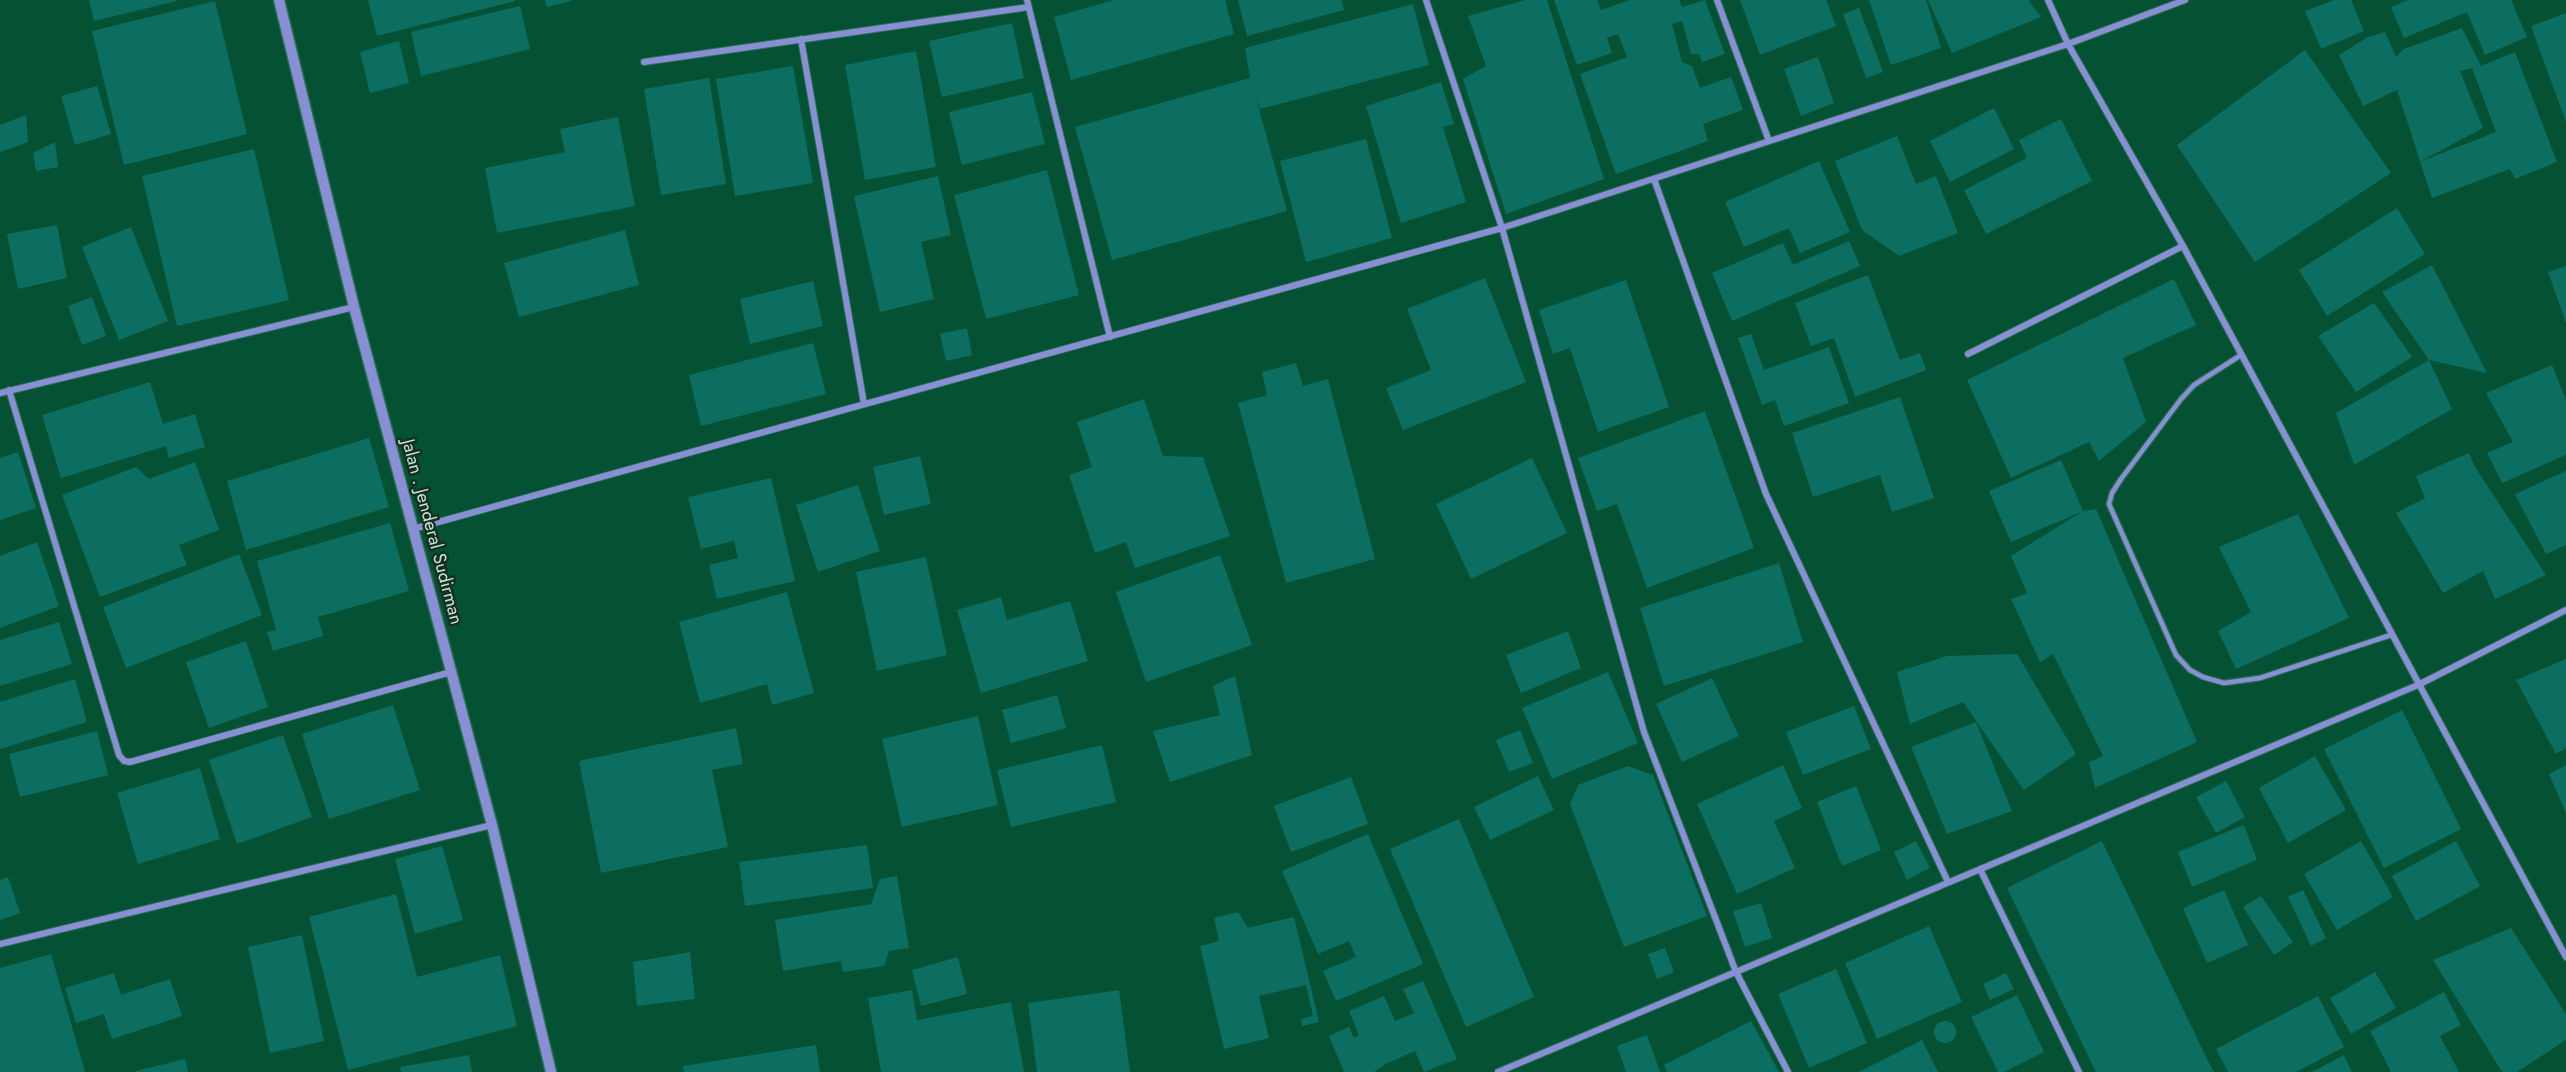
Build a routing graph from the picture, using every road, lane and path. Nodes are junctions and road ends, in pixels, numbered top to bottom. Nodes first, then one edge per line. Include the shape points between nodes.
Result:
1 (279, 0) edge
2 (1426, 0) edge
3 (1717, 0) edge
4 (2048, 0) edge
5 (2184, 0) edge
6 (1028, 3) edge
7 (801, 39) junction
8 (2068, 44) junction
9 (644, 62) dead end
10 (1769, 141) junction
11 (1654, 180) junction
12 (1502, 228) junction
13 (2183, 246) junction
14 (354, 307) junction
15 (1110, 337) junction
16 (1968, 354) dead end
17 (2241, 355) junction
18 (9, 390) junction
19 (0, 393) edge
20 (864, 404) junction
21 (413, 529) junction
22 (2566, 610) edge
23 (2391, 635) junction
24 (451, 672) junction
25 (2418, 685) junction
26 (492, 825) junction
27 (1980, 869) junction
28 (1948, 882) junction
29 (0, 944) edge
30 (2566, 957) edge
31 (1736, 972) junction
32 (551, 1072) edge
33 (1498, 1072) edge
34 (1788, 1072) edge
35 (2079, 1072) edge

1 - 14 street, Jalan . Jenderal Sudirman
2 - 12 street
3 - 10 street
4 - 8 street
5 - 8 street
6 - 7 street
6 - 15 street
7 - 9 street
7 - 20 street
8 - 10 street
8 - 13 street
10 - 11 street
11 - 12 street
11 - 28 street via 1766,494
12 - 15 street
12 - 31 street via 1644,732
13 - 16 street
13 - 17 street
14 - 18 street
14 - 21 street, Jalan . Jenderal Sudirman
15 - 20 street
17 - 23 street
17 - 23 lane via 2194,385 2181,399 2121,479 2109,504 2176,655 2190,670 2224,683 2260,678
18 - 19 street
18 - 24 street via 124,761
20 - 21 street
21 - 24 street, Jalan . Jenderal Sudirman
22 - 25 street
23 - 25 street
24 - 26 street, Jalan . Jenderal Sudirman
25 - 27 street
25 - 30 street
26 - 29 street
26 - 32 street, Jalan . Jenderal Sudirman
27 - 28 street
27 - 35 street
28 - 31 street
31 - 33 street
31 - 34 street

